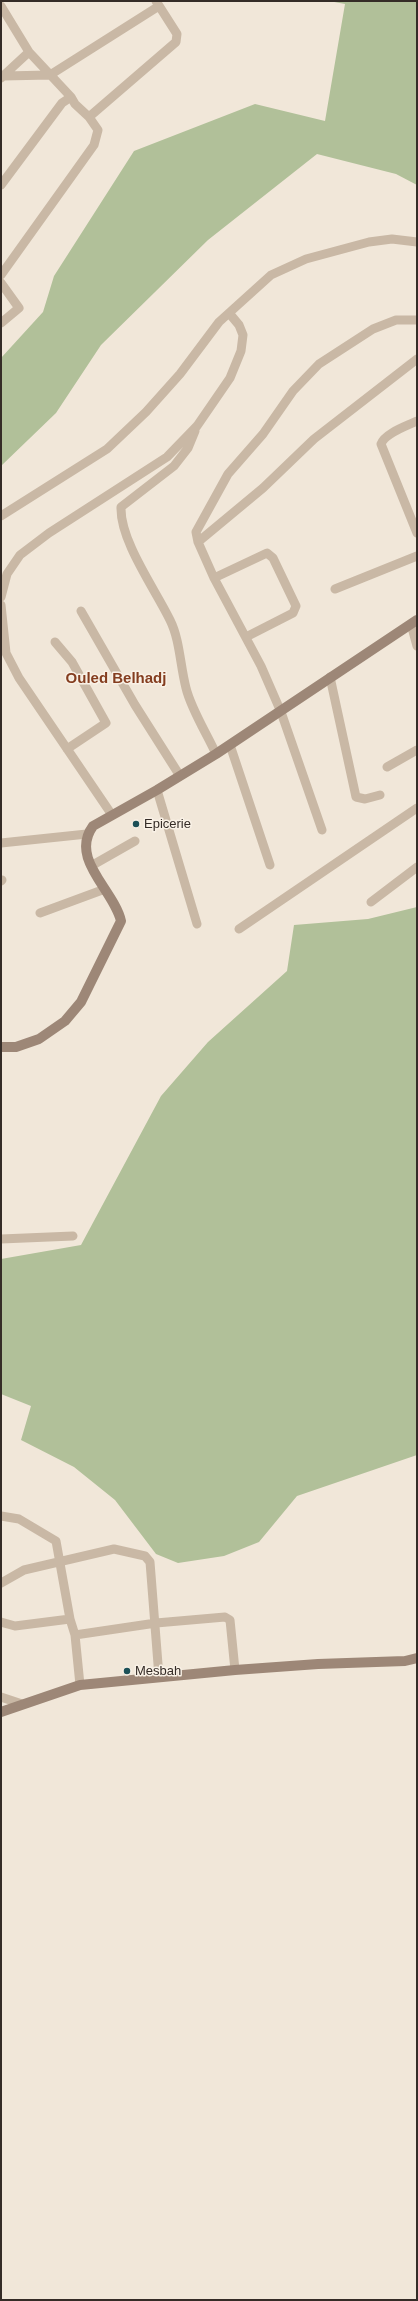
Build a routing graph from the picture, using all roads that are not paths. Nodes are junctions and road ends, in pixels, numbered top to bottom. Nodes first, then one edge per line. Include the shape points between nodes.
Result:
1 (158, 4) edge
2 (1, 6) edge
3 (29, 52) junction
4 (50, 75) junction
5 (2, 77) edge
6 (71, 97) junction
7 (89, 117) junction
8 (1, 185) edge
9 (417, 242) edge
10 (1, 275) edge
11 (1, 283) edge
12 (229, 313) junction
13 (417, 320) edge
14 (1, 322) edge
15 (417, 359) edge
16 (417, 421) edge
17 (197, 426) junction
18 (1, 516) edge
19 (417, 531) edge
20 (198, 542) junction
21 (417, 556) edge
22 (214, 578) junction
23 (335, 589) dead end
24 (1, 597) edge
25 (1, 605) edge
26 (81, 611) dead end
27 (414, 622) edge
28 (246, 637) junction
29 (55, 642) dead end
30 (417, 646) edge
31 (330, 677) junction
32 (280, 712) junction
33 (230, 745) junction
34 (67, 749) junction
35 (417, 750) edge
36 (216, 754) junction
37 (387, 767) dead end
38 (180, 776) junction
39 (157, 790) junction
40 (380, 794) dead end
41 (417, 808) edge
42 (112, 815) junction
43 (322, 830) dead end
44 (87, 834) junction
45 (135, 841) dead end
46 (1, 843) edge
47 (270, 865) dead end
48 (91, 866) junction
49 (417, 867) edge
50 (105, 889) junction
51 (371, 902) dead end
52 (40, 913) dead end
53 (198, 924) dead end
54 (238, 929) dead end
55 (1, 1047) edge
56 (73, 1236) dead end
57 (1, 1240) edge
58 (1, 1516) edge
59 (59, 1561) junction
60 (1, 1583) edge
61 (70, 1619) junction
62 (1, 1622) edge
63 (156, 1623) junction
64 (75, 1634) junction
65 (417, 1658) edge
66 (235, 1670) junction
67 (159, 1677) junction
68 (80, 1686) junction
69 (1, 1697) edge
70 (22, 1704) junction
71 (1, 1712) edge

1 - 4 street
1 - 7 street via 177,34 176,42
2 - 3 street
3 - 4 street
3 - 5 street
4 - 5 street
4 - 6 street
6 - 7 street
6 - 8 street via 62,103
7 - 10 street via 98,130 94,145
9 - 12 street via 378,240 297,263 272,275
11 - 14 street via 19,308
12 - 17 street via 243,335 241,351 230,378
12 - 18 street via 146,412 107,449
13 - 20 street via 396,320 373,328 337,350 316,367 293,391 263,434 228,474 201,520 196,532
15 - 20 street via 314,439 263,488
16 - 19 street via 393,433 383,440 382,444
17 - 24 street via 167,457 20,554 7,574
17 - 36 street via 188,448 174,466 122,507 121,518 149,583 170,620 186,689
20 - 22 street
21 - 23 street
22 - 28 street
22 - 28 street via 267,553 273,558 296,606 295,610
25 - 34 street via 6,653 19,678
26 - 38 street
27 - 30 street
27 - 31 street
28 - 32 street
29 - 34 street via 72,662 106,723
31 - 32 street
31 - 40 street via 356,797 365,799
32 - 33 street
32 - 43 street
33 - 36 street
33 - 47 street
34 - 42 street
35 - 37 street
36 - 38 street
38 - 39 street
39 - 42 street
39 - 53 street
41 - 54 street
42 - 44 street via 93,826
44 - 46 street
44 - 48 street via 85,848
45 - 48 street
48 - 50 street
49 - 51 street
50 - 52 street
50 - 55 street via 119,910 121,921 81,1002 65,1021 39,1039 16,1047
56 - 57 street
58 - 59 street via 19,1519 56,1541
59 - 60 street via 24,1570
59 - 61 street
59 - 63 street via 114,1549 145,1556 150,1562
61 - 62 street via 15,1626
61 - 64 street
63 - 64 street
63 - 66 street via 225,1617 230,1620
63 - 67 street
64 - 68 street
65 - 66 street via 405,1661
66 - 67 street
67 - 68 street
68 - 70 street
69 - 70 street
70 - 71 street

